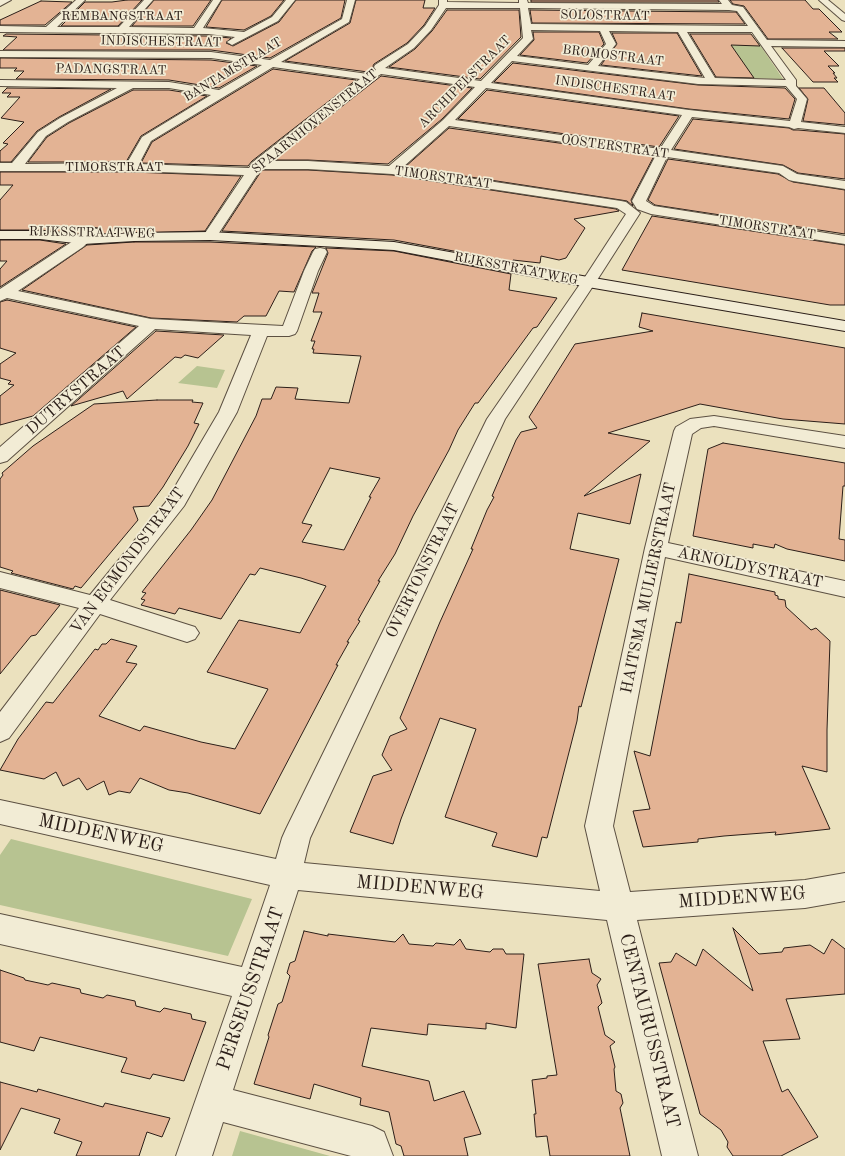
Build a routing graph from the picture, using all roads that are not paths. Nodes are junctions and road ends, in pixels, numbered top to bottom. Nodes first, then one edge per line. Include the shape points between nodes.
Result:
1 (7, 0) edge
2 (81, 0) edge
3 (149, 0) edge
4 (217, 0) edge
5 (290, 0) edge
6 (351, 0) edge
7 (823, 0) edge
8 (0, 3) edge
9 (443, 3) edge
10 (523, 3) edge
11 (726, 4) edge
12 (832, 4) edge
13 (845, 18) edge
14 (528, 27) junction
15 (0, 29) edge
16 (604, 29) junction
17 (682, 29) junction
18 (755, 29) junction
19 (48, 30) junction
20 (122, 30) junction
21 (197, 31) junction
22 (245, 35) junction
23 (765, 43) junction
24 (845, 44) edge
25 (0, 54) edge
26 (19, 54) junction
27 (211, 55) junction
28 (510, 58) junction
29 (270, 63) junction
30 (10, 64) dead end
31 (593, 68) junction
32 (382, 71) junction
33 (369, 77) junction
34 (712, 81) junction
35 (0, 83) edge
36 (790, 83) junction
37 (133, 84) junction
38 (482, 85) junction
39 (221, 93) junction
40 (689, 113) junction
41 (447, 122) junction
42 (794, 126) junction
43 (845, 130) edge
44 (663, 154) junction
45 (0, 166) edge
46 (16, 166) junction
47 (131, 167) junction
48 (254, 168) junction
49 (392, 170) junction
50 (784, 170) junction
51 (838, 172) dead end
52 (845, 184) edge
53 (627, 208) joint
54 (0, 231) edge
55 (0, 235) edge
56 (88, 236) junction
57 (210, 236) junction
58 (845, 240) edge
59 (320, 252) dead end
60 (588, 282) junction
61 (2, 295) edge
62 (151, 324) junction
63 (845, 326) edge
64 (261, 331) junction
65 (845, 442) edge
66 (0, 457) edge
67 (656, 548) junction
68 (0, 580) edge
69 (845, 589) edge
70 (95, 604) junction
71 (187, 633) dead end
72 (0, 731) edge
73 (0, 812) edge
74 (287, 875) junction
75 (845, 887) edge
76 (619, 907) junction
77 (0, 929) edge
78 (252, 985) junction
79 (212, 1102) junction
80 (194, 1156) edge
81 (375, 1156) edge
82 (680, 1156) edge

1 - 8 street
2 - 19 street
3 - 20 street
4 - 21 street
5 - 22 street via 275,19
6 - 29 street, BANTAMSTRAAT via 346,20
7 - 12 street
9 - 10 street
9 - 32 street, SPAARNHOVENSTRAAT via 428,28 410,46 379,67
10 - 11 street
10 - 14 street, ARCHIPELSTRAAT
11 - 18 street via 740,10
12 - 13 street
14 - 16 street, SOLOSTRAAT
14 - 28 street, ARCHIPELSTRAAT via 528,39
15 - 19 street, REMBANGSTRAAT
16 - 17 street, SOLOSTRAAT
16 - 31 street via 611,44
17 - 18 street, SOLOSTRAAT
17 - 34 street
18 - 23 street
19 - 20 street, REMBANGSTRAAT
20 - 21 street, REMBANGSTRAAT
21 - 22 street, REMBANGSTRAAT
22 - 27 street
23 - 24 street
23 - 36 street via 791,80
25 - 26 street, INDISCHESTRAAT
26 - 27 street, INDISCHESTRAAT
26 - 30 street
27 - 29 street, INDISCHESTRAAT
28 - 31 street, BROMOSTRAAT
28 - 38 street, ARCHIPELSTRAAT
29 - 33 street, INDISCHESTRAAT
29 - 39 street, BANTAMSTRAAT
31 - 34 street, BROMOSTRAAT
32 - 33 street, SPAARNHOVENSTRAAT
32 - 38 street, INDISCHESTRAAT
33 - 48 street, SPAARNHOVENSTRAAT
34 - 36 street, BROMOSTRAAT
35 - 37 street, PADANGSTRAAT
36 - 42 street via 802,99
37 - 39 street, PADANGSTRAAT via 169,85
37 - 46 street via 42,134
38 - 40 street, INDISCHESTRAAT
38 - 41 street, ARCHIPELSTRAAT
39 - 47 street, BANTAMSTRAAT via 146,139
40 - 42 street, INDISCHESTRAAT
40 - 44 street
41 - 44 street, OOSTERSTRAAT
41 - 49 street, ARCHIPELSTRAAT
42 - 43 street, INDISCHESTRAAT
44 - 50 street, OOSTERSTRAAT
44 - 58 street, TIMORSTRAAT via 639,201 642,206 651,210
45 - 46 street, TIMORSTRAAT
46 - 47 street, TIMORSTRAAT
47 - 48 street, TIMORSTRAAT
48 - 49 street, TIMORSTRAAT via 308,165
48 - 57 street, SPAARNHOVENSTRAAT
49 - 53 street, TIMORSTRAAT via 621,205
50 - 51 street, OOSTERSTRAAT via 786,167 796,166
50 - 52 street, OOSTERSTRAAT via 792,177
53 - 60 street, OVERTONSTRAAT via 633,213
54 - 56 street, RIJKSSTRAATWEG
55 - 56 street, RIJKSSTRAATWEG
56 - 57 street, RIJKSSTRAATWEG
56 - 61 street
57 - 60 street, RIJKSSTRAATWEG via 394,246
59 - 64 street via 289,331
60 - 63 street, RIJKSSTRAATWEG
60 - 74 street, OVERTONSTRAAT via 496,419 296,838
61 - 62 street
62 - 64 street
62 - 66 street, DUTRYSTRAAT
64 - 70 street, VAN EGMONDSTRAAT via 228,412 174,506
65 - 67 street, HAITSMA MULIERSTRAAT via 714,421 696,423 683,431
67 - 69 street, ARNOLDYSTRAAT
67 - 76 street, HAITSMA MULIERSTRAAT via 599,826
68 - 70 street
70 - 71 street
70 - 72 street, VAN EGMONDSTRAAT
73 - 74 street, MIDDENWEG
74 - 76 street, MIDDENWEG
74 - 78 street, PERSEUSSTRAAT
75 - 76 street, MIDDENWEG via 805,894
76 - 82 street, CENTAURUSSTRAAT
77 - 78 street
78 - 79 street, PERSEUSSTRAAT
79 - 80 street, PERSEUSSTRAAT
79 - 81 street via 372,1144

